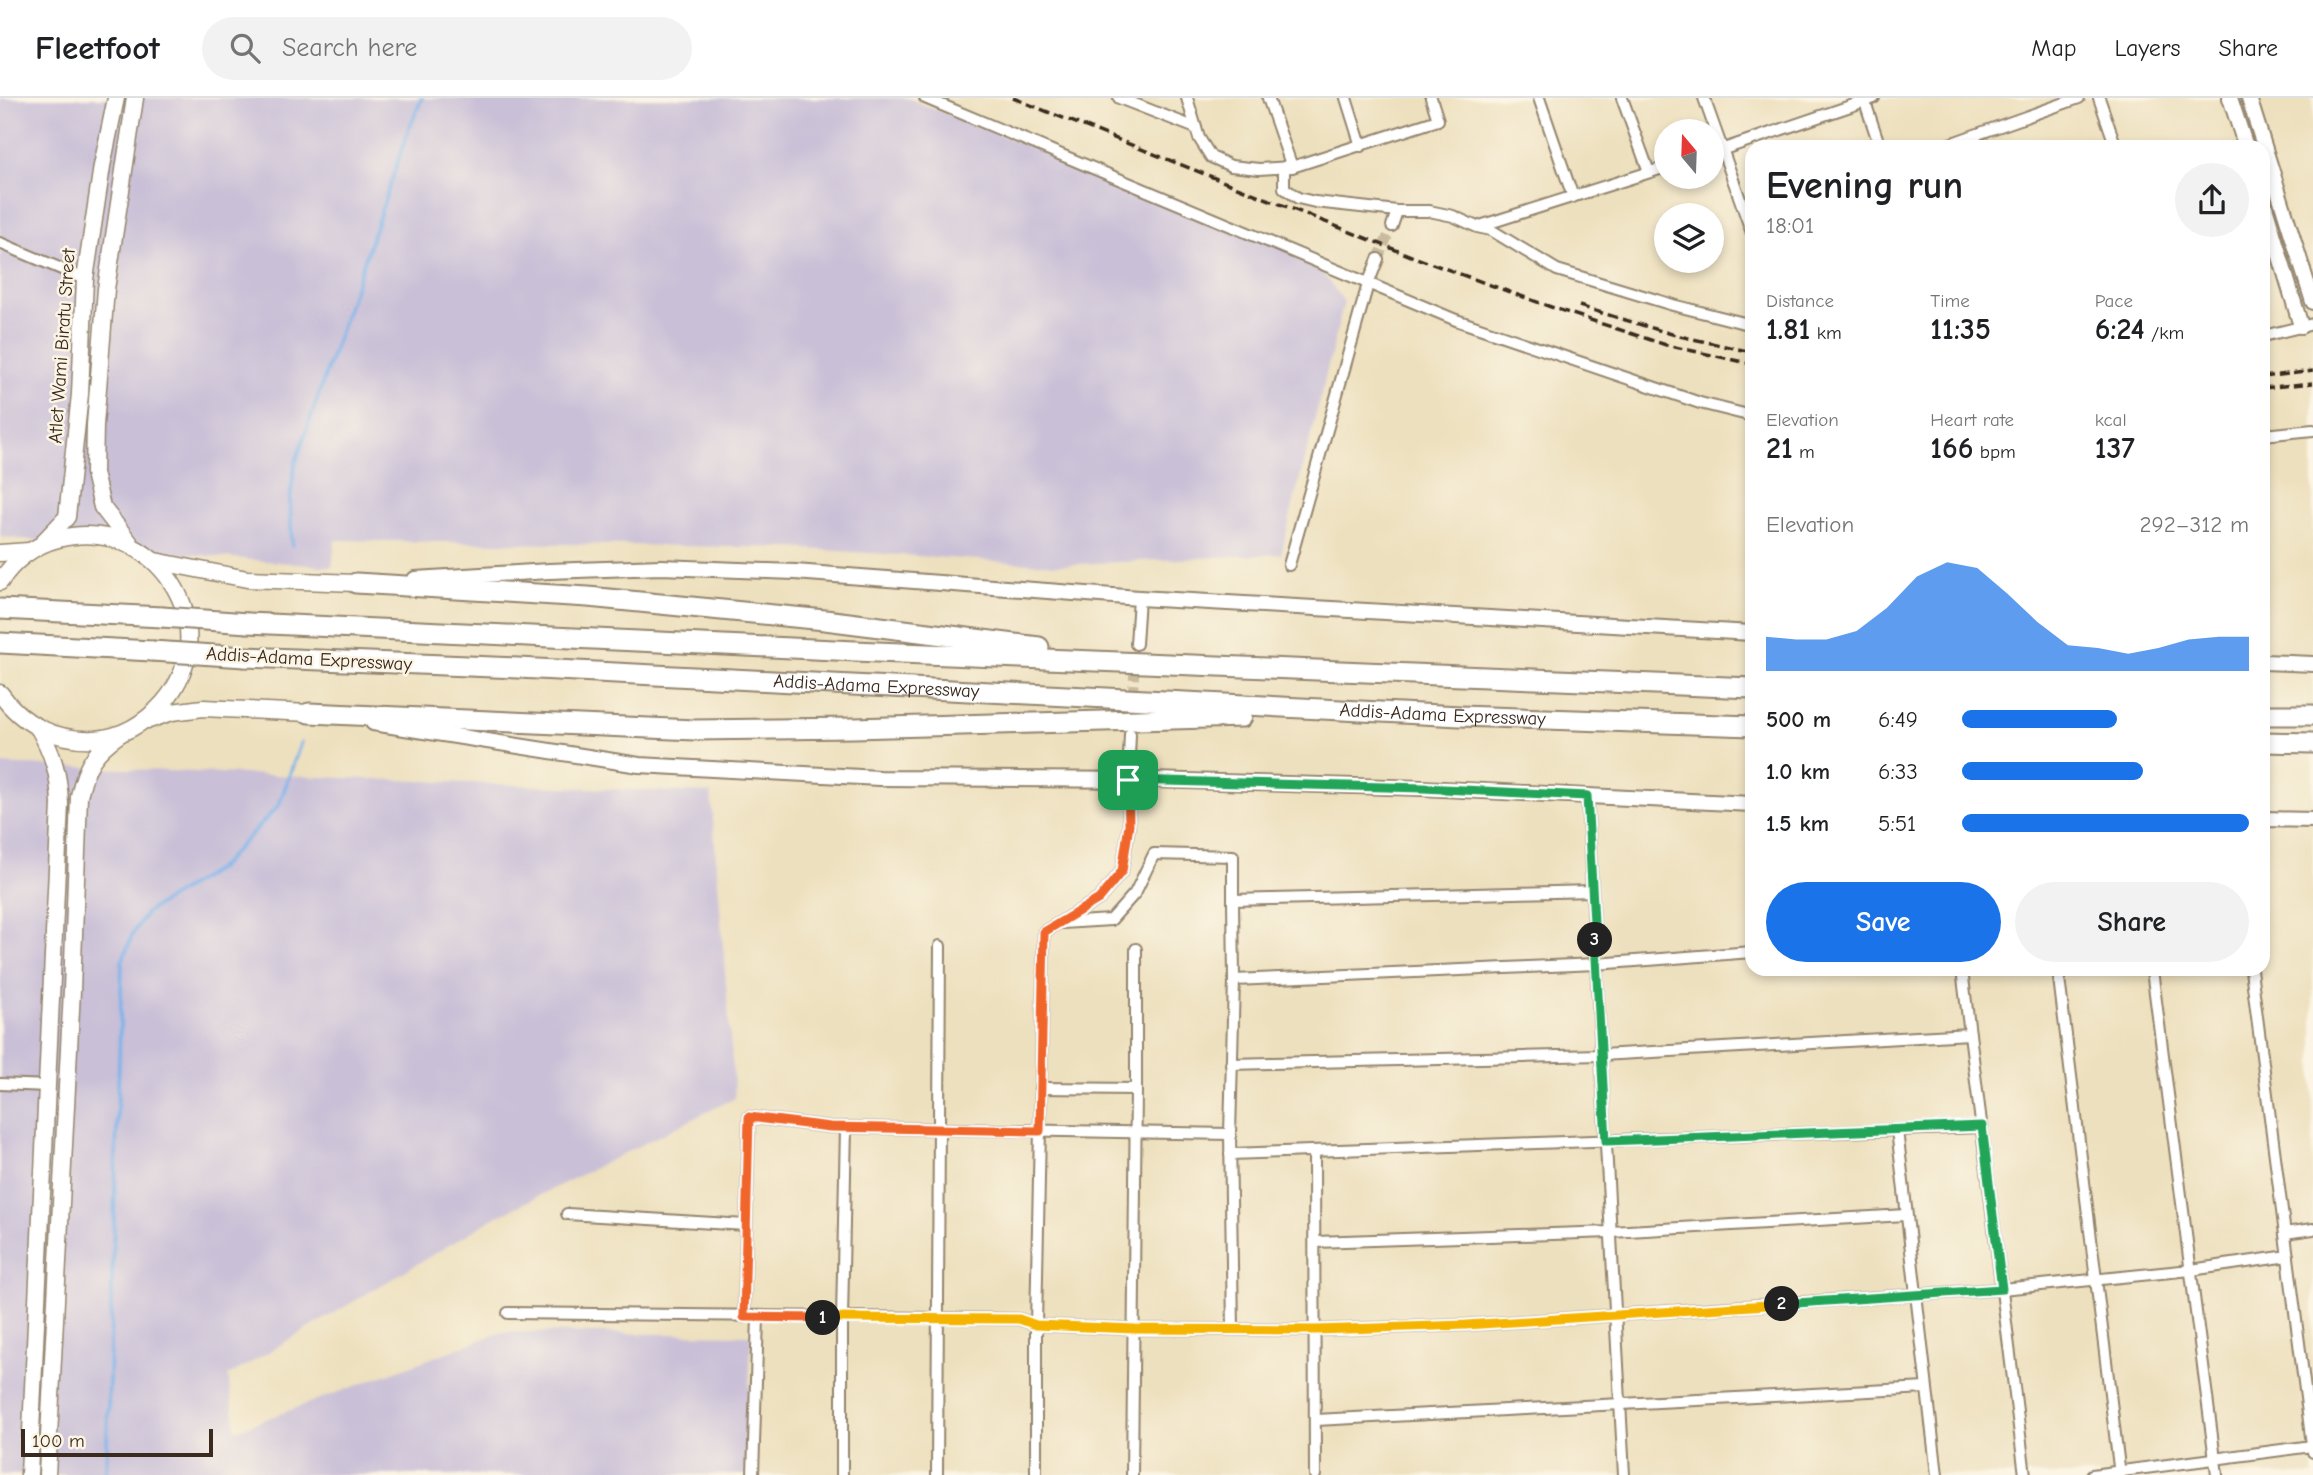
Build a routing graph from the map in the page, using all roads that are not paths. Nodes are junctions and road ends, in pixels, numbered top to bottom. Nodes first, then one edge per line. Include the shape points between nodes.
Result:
1 (116, 98) edge
2 (135, 98) edge
3 (925, 98) edge
4 (1119, 98) edge
5 (1187, 98) edge
6 (1268, 98) edge
7 (1346, 98) edge
8 (1431, 98) edge
9 (1539, 98) edge
10 (1622, 98) edge
11 (1704, 98) edge
12 (2079, 98) edge
13 (2099, 98) edge
14 (2230, 98) edge
15 (2249, 98) edge
16 (1869, 100) edge
17 (1712, 119) edge
18 (1196, 128) junction
19 (1750, 140) edge
20 (1878, 140) edge
21 (1961, 140) edge
22 (2114, 140) edge
23 (2244, 140) edge
24 (2262, 140) edge
25 (1745, 142) edge
26 (1361, 146) junction
27 (1724, 149) edge
28 (1724, 152) edge
29 (2270, 165) edge
30 (1288, 167) junction
31 (1654, 171) edge
32 (1649, 172) junction
33 (1573, 197) junction
34 (96, 205) junction
35 (118, 211) junction
36 (1397, 211) junction
37 (1745, 213) edge
38 (2270, 220) edge
39 (1392, 226) tunnel mouth
40 (1477, 227) junction
41 (0, 243) edge
42 (1378, 259) tunnel mouth
43 (85, 279) junction
44 (1368, 284) junction
45 (2313, 302) edge
46 (1745, 323) edge
47 (2307, 325) edge
48 (2270, 334) edge
49 (80, 394) junction
50 (97, 397) junction
51 (1745, 414) edge
52 (2313, 430) edge
53 (2270, 434) edge
54 (132, 545) junction
55 (34, 549) junction
56 (0, 553) edge
57 (155, 561) junction
58 (1289, 565) dead end
59 (0, 582) edge
60 (356, 583) junction
61 (1139, 598) junction
62 (0, 609) edge
63 (1745, 634) edge
64 (0, 643) edge
65 (1136, 644) tunnel mouth
66 (2270, 662) edge
67 (1165, 664) junction
68 (2313, 664) edge
69 (1745, 688) edge
70 (0, 693) edge
71 (1366, 712) junction
72 (309, 713) junction
73 (0, 714) edge
74 (2270, 715) edge
75 (2313, 715) edge
76 (143, 722) junction
77 (35, 726) junction
78 (1745, 726) edge
79 (120, 734) junction
80 (1130, 734) tunnel mouth
81 (2270, 742) edge
82 (2313, 743) edge
83 (1128, 780) junction
84 (1587, 796) junction
85 (1745, 804) edge
86 (2270, 819) edge
87 (2313, 820) edge
88 (1592, 891) junction
89 (1233, 900) junction
90 (1058, 923) junction
91 (940, 946) dead end
92 (1136, 949) dead end
93 (1745, 953) edge
94 (1596, 964) junction
95 (1963, 976) edge
96 (2059, 976) edge
97 (2153, 976) edge
98 (2252, 976) edge
99 (1234, 980) junction
100 (1970, 1034) junction
101 (1601, 1055) junction
102 (1231, 1064) junction
103 (0, 1084) edge
104 (48, 1086) junction
105 (1040, 1088) junction
106 (1136, 1089) junction
107 (1982, 1126) junction
108 (846, 1127) junction
109 (938, 1129) junction
110 (1897, 1129) junction
111 (1040, 1131) junction
112 (1136, 1132) junction
113 (1230, 1134) junction
114 (1606, 1141) junction
115 (1314, 1152) junction
116 (1230, 1154) junction
117 (567, 1214) dead end
118 (1906, 1215) junction
119 (746, 1225) junction
120 (2313, 1229) edge
121 (1611, 1231) junction
122 (2285, 1233) junction
123 (1315, 1242) junction
124 (2288, 1256) junction
125 (2191, 1270) junction
126 (2095, 1280) junction
127 (2002, 1289) junction
128 (1915, 1295) junction
129 (508, 1313) dead end
130 (1615, 1315) junction
131 (744, 1317) junction
132 (758, 1317) junction
133 (842, 1318) junction
134 (936, 1320) junction
135 (1036, 1325) junction
136 (1135, 1329) junction
137 (1233, 1329) junction
138 (1316, 1330) junction
139 (1926, 1388) junction
140 (1620, 1406) junction
141 (1315, 1420) junction
142 (2311, 1423) edge
143 (2312, 1446) edge
144 (2313, 1452) edge
145 (2215, 1458) junction
146 (2120, 1474) edge
147 (29, 1475) edge
148 (47, 1475) edge
149 (753, 1475) edge
150 (842, 1475) edge
151 (937, 1475) edge
152 (1036, 1475) edge
153 (1132, 1475) edge
154 (1315, 1475) edge
155 (1624, 1475) edge
156 (1929, 1475) edge
157 (1937, 1475) edge
158 (2025, 1475) edge
159 (2092, 1475) edge
160 (2217, 1475) edge

1 - 34 main road, Atlet Wami Biratu Street
2 - 35 main road
3 - 44 street
4 - 18 street
5 - 18 street
6 - 30 street
7 - 26 street
8 - 26 street via 1438,120
9 - 33 street
10 - 32 street
11 - 17 street
12 - 21 street
13 - 22 street
14 - 23 street
15 - 24 street
16 - 19 street
16 - 20 street
18 - 30 street via 1211,157 1231,166 1259,170
25 - 27 street
26 - 30 street
28 - 37 street
29 - 45 street
30 - 36 street via 1284,188 1298,198
31 - 32 street
32 - 33 street
33 - 40 street
34 - 35 main road
34 - 43 main road, Atlet Wami Biratu Street
35 - 50 main road
36 - 39 street
36 - 40 street via 1429,211
38 - 47 street
40 - 46 street via 1491,230 1557,270
41 - 43 street
42 - 44 street
43 - 49 main road, Atlet Wami Biratu Street
44 - 51 street via 1456,320
44 - 58 street
47 - 48 street
49 - 50 main road
49 - 55 main road, Atlet Wami Biratu Street via 67,517
50 - 54 main road via 94,473 102,507
52 - 53 street
54 - 55 main road via 91,534 69,536
54 - 57 main road
55 - 56 main road
55 - 59 main road, Atlet Wami Biratu Street
57 - 60 main road via 247,579
57 - 76 main road via 174,583 185,609 189,638 173,692
60 - 61 street via 661,567 795,572
60 - 67 highway via 588,597 825,620
61 - 63 street
61 - 65 street
62 - 67 highway, Addis-Adama Expressway, bridge
64 - 71 highway, Addis-Adama Expressway, bridge
66 - 68 street
67 - 69 highway, Addis-Adama Expressway
70 - 77 main road
71 - 72 highway via 695,730
71 - 78 highway, Addis-Adama Expressway
72 - 76 main road via 203,708
72 - 83 street via 639,765 879,778
73 - 77 main road
74 - 75 highway
76 - 79 main road
77 - 79 main road via 79,739
77 - 104 main road via 48,745 60,779
79 - 148 main road via 92,758 79,796
80 - 83 street
81 - 82 highway
83 - 84 street
83 - 90 street via 1129,825 1122,871 1099,899
84 - 85 street
84 - 88 street
86 - 87 street
88 - 89 street
88 - 94 street
89 - 90 street via 1233,856 1154,854 1135,893 1111,920
89 - 99 street
90 - 105 street via 1044,932
91 - 109 street
92 - 106 street
93 - 94 street
94 - 99 street
94 - 101 street
95 - 100 street
96 - 126 street
97 - 125 street
98 - 122 street
99 - 102 street
100 - 101 street
100 - 107 street
101 - 102 street
101 - 114 street
102 - 113 street
103 - 104 street
104 - 147 main road
105 - 106 street
105 - 111 street
106 - 112 street
107 - 110 street
107 - 127 street
108 - 109 street
108 - 119 street via 749,1117
108 - 133 street
109 - 111 street
109 - 134 street
110 - 114 street
110 - 118 street
111 - 112 street
111 - 135 street
112 - 113 street
112 - 136 street
113 - 116 street
114 - 115 street
114 - 121 street
115 - 116 street
115 - 123 street
116 - 137 street
117 - 119 street
118 - 121 street
118 - 128 street
119 - 131 street
120 - 122 street
121 - 123 street
121 - 130 street
122 - 124 street
123 - 138 street
124 - 125 street
124 - 142 street
125 - 126 street
125 - 145 street
126 - 127 street
126 - 146 street
127 - 128 street
127 - 158 street
128 - 130 street
128 - 139 street
129 - 131 street
130 - 138 street
130 - 140 street
131 - 132 street
132 - 133 street
132 - 149 street
133 - 134 street
133 - 150 street
134 - 135 street via 1019,1319
134 - 151 street
135 - 136 street
135 - 152 street
136 - 137 street
136 - 153 street
137 - 138 street
138 - 141 street
139 - 140 street
139 - 157 street
140 - 141 street
140 - 155 street
141 - 154 street
142 - 143 street
143 - 144 street
143 - 145 street
145 - 146 street
145 - 160 street
146 - 159 street
156 - 157 street

